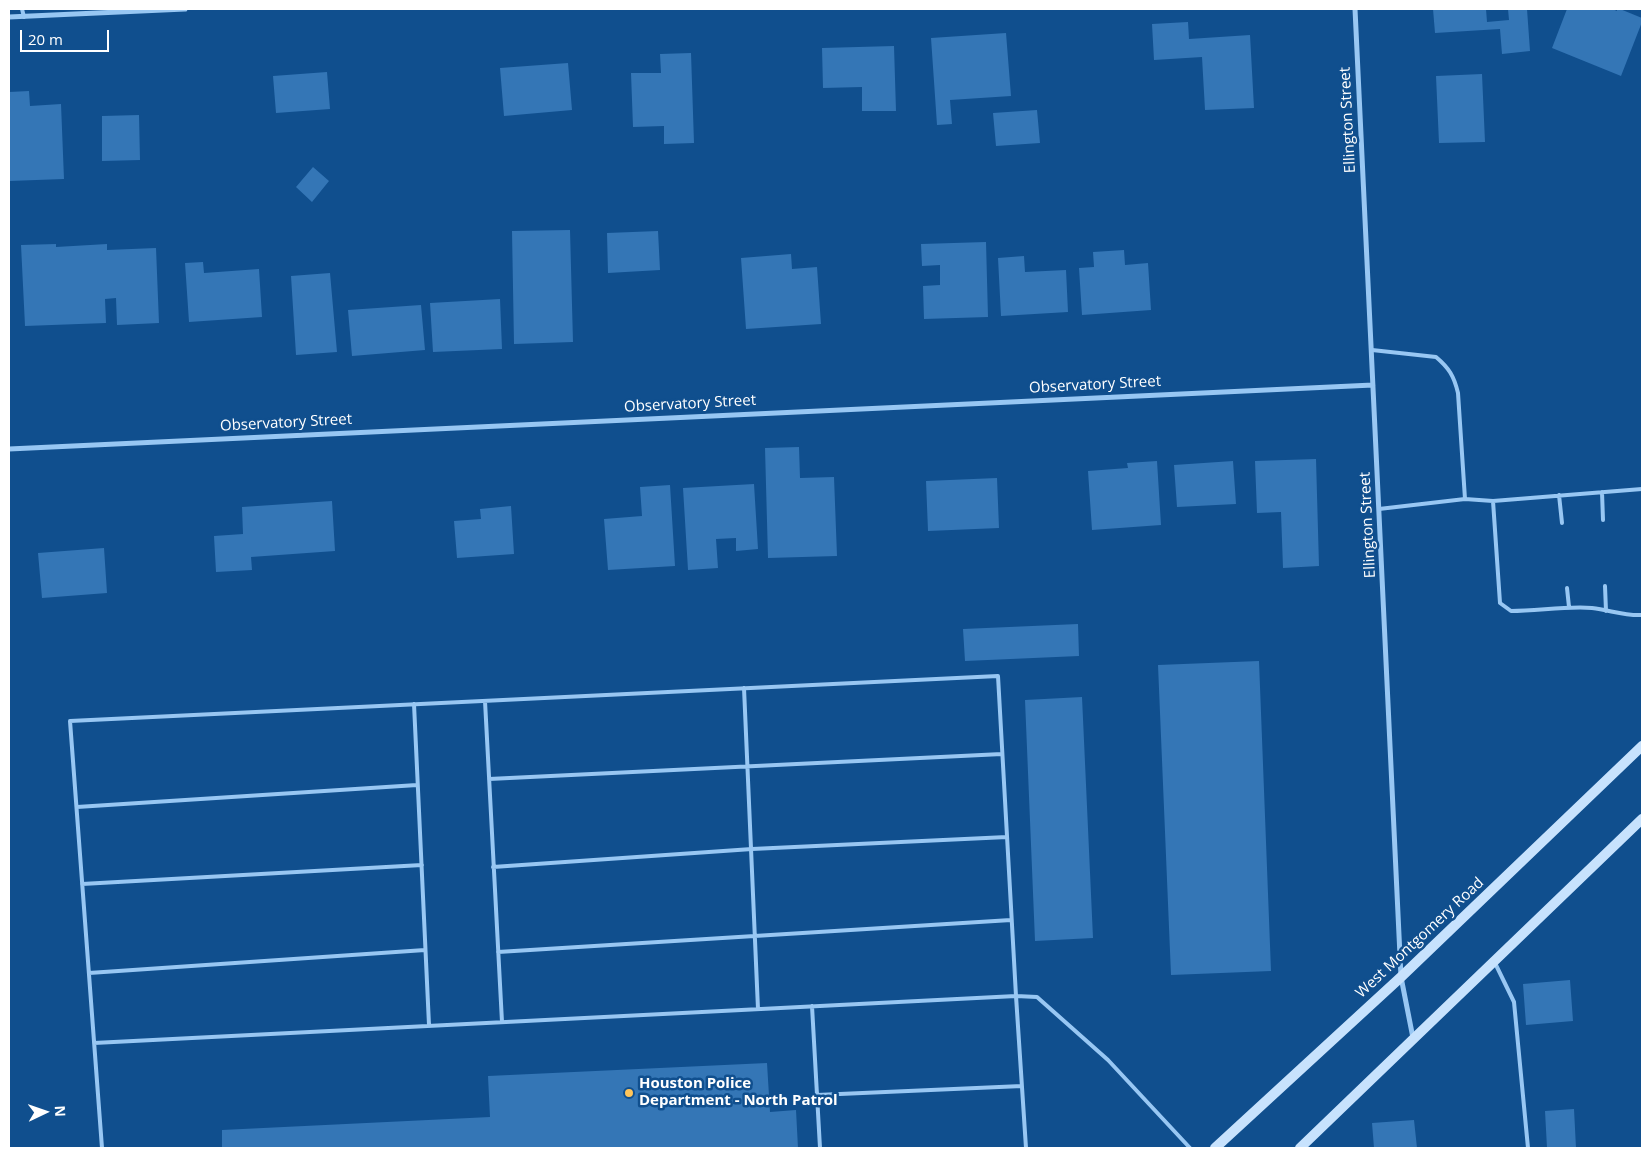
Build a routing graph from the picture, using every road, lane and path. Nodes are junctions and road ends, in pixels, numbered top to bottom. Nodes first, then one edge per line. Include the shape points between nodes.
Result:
1 (22, 9) edge
2 (185, 9) edge
3 (1355, 9) edge
4 (9, 17) edge
5 (24, 17) junction
6 (1372, 350) junction
7 (1373, 385) junction
8 (9, 449) edge
9 (1642, 489) edge
10 (1602, 492) junction
11 (1559, 495) junction
12 (1465, 499) junction
13 (1493, 501) junction
14 (1379, 509) junction
15 (1603, 520) dead end
16 (1562, 523) dead end
17 (1605, 586) dead end
18 (1567, 588) dead end
19 (1569, 608) junction
20 (1606, 611) junction
21 (1642, 615) edge
22 (744, 688) junction
23 (485, 701) junction
24 (414, 704) junction
25 (1642, 746) edge
26 (1002, 754) junction
27 (748, 768) junction
28 (489, 779) junction
29 (417, 785) junction
30 (77, 806) junction
31 (1642, 819) edge
32 (1007, 837) junction
33 (752, 849) junction
34 (422, 865) junction
35 (493, 867) junction
36 (82, 884) junction
37 (1012, 920) junction
38 (755, 935) junction
39 (426, 950) junction
40 (498, 952) junction
41 (1494, 961) junction
42 (89, 973) junction
43 (1401, 977) junction
44 (1016, 996) junction
45 (812, 1006) junction
46 (758, 1009) junction
47 (502, 1022) junction
48 (430, 1025) junction
49 (1413, 1038) junction
50 (94, 1042) junction
51 (1022, 1086) junction
52 (817, 1095) junction
53 (102, 1148) edge
54 (820, 1148) edge
55 (1026, 1148) edge
56 (1190, 1148) edge
57 (1215, 1148) edge
58 (1300, 1148) edge
59 (1528, 1148) edge

1 - 5 lane
2 - 5 street
3 - 6 street, Ellington Street
4 - 5 street
6 - 7 street, Ellington Street
6 - 12 lane via 1436,356 1454,377 1458,393
7 - 8 street, Observatory Street
7 - 14 street, Ellington Street
9 - 10 lane
10 - 11 lane
10 - 15 lane
11 - 13 lane
11 - 16 lane
12 - 13 lane
12 - 14 lane
13 - 19 lane via 1500,602 1510,610
14 - 43 street, Ellington Street
17 - 20 lane
18 - 19 lane
19 - 20 lane
20 - 21 lane via 1628,616
22 - 23 lane
22 - 26 lane via 998,676
22 - 27 lane
23 - 24 lane
23 - 28 lane
24 - 29 lane
24 - 30 lane via 70,721
25 - 43 main road, West Montgomery Road
26 - 27 lane
26 - 32 lane
27 - 28 lane
27 - 33 lane
28 - 35 lane
29 - 30 lane
29 - 34 lane
30 - 36 lane
31 - 41 main road
32 - 33 lane
32 - 37 lane
33 - 35 lane
33 - 38 lane
34 - 36 lane
34 - 39 lane
35 - 40 lane
36 - 42 lane
37 - 38 lane
37 - 44 lane
38 - 40 lane
38 - 46 lane
39 - 42 lane
39 - 48 lane
40 - 47 lane
41 - 49 main road
41 - 59 lane via 1514,1002
42 - 50 lane
43 - 49 street, Ellington Street
43 - 57 main road, West Montgomery Road
44 - 45 lane
44 - 51 lane
44 - 56 lane via 1037,997 1044,1003 1108,1060
45 - 46 lane
45 - 52 lane
46 - 47 lane
47 - 48 lane
48 - 50 lane
49 - 58 main road
50 - 53 lane
51 - 52 lane
51 - 55 lane
52 - 54 lane

